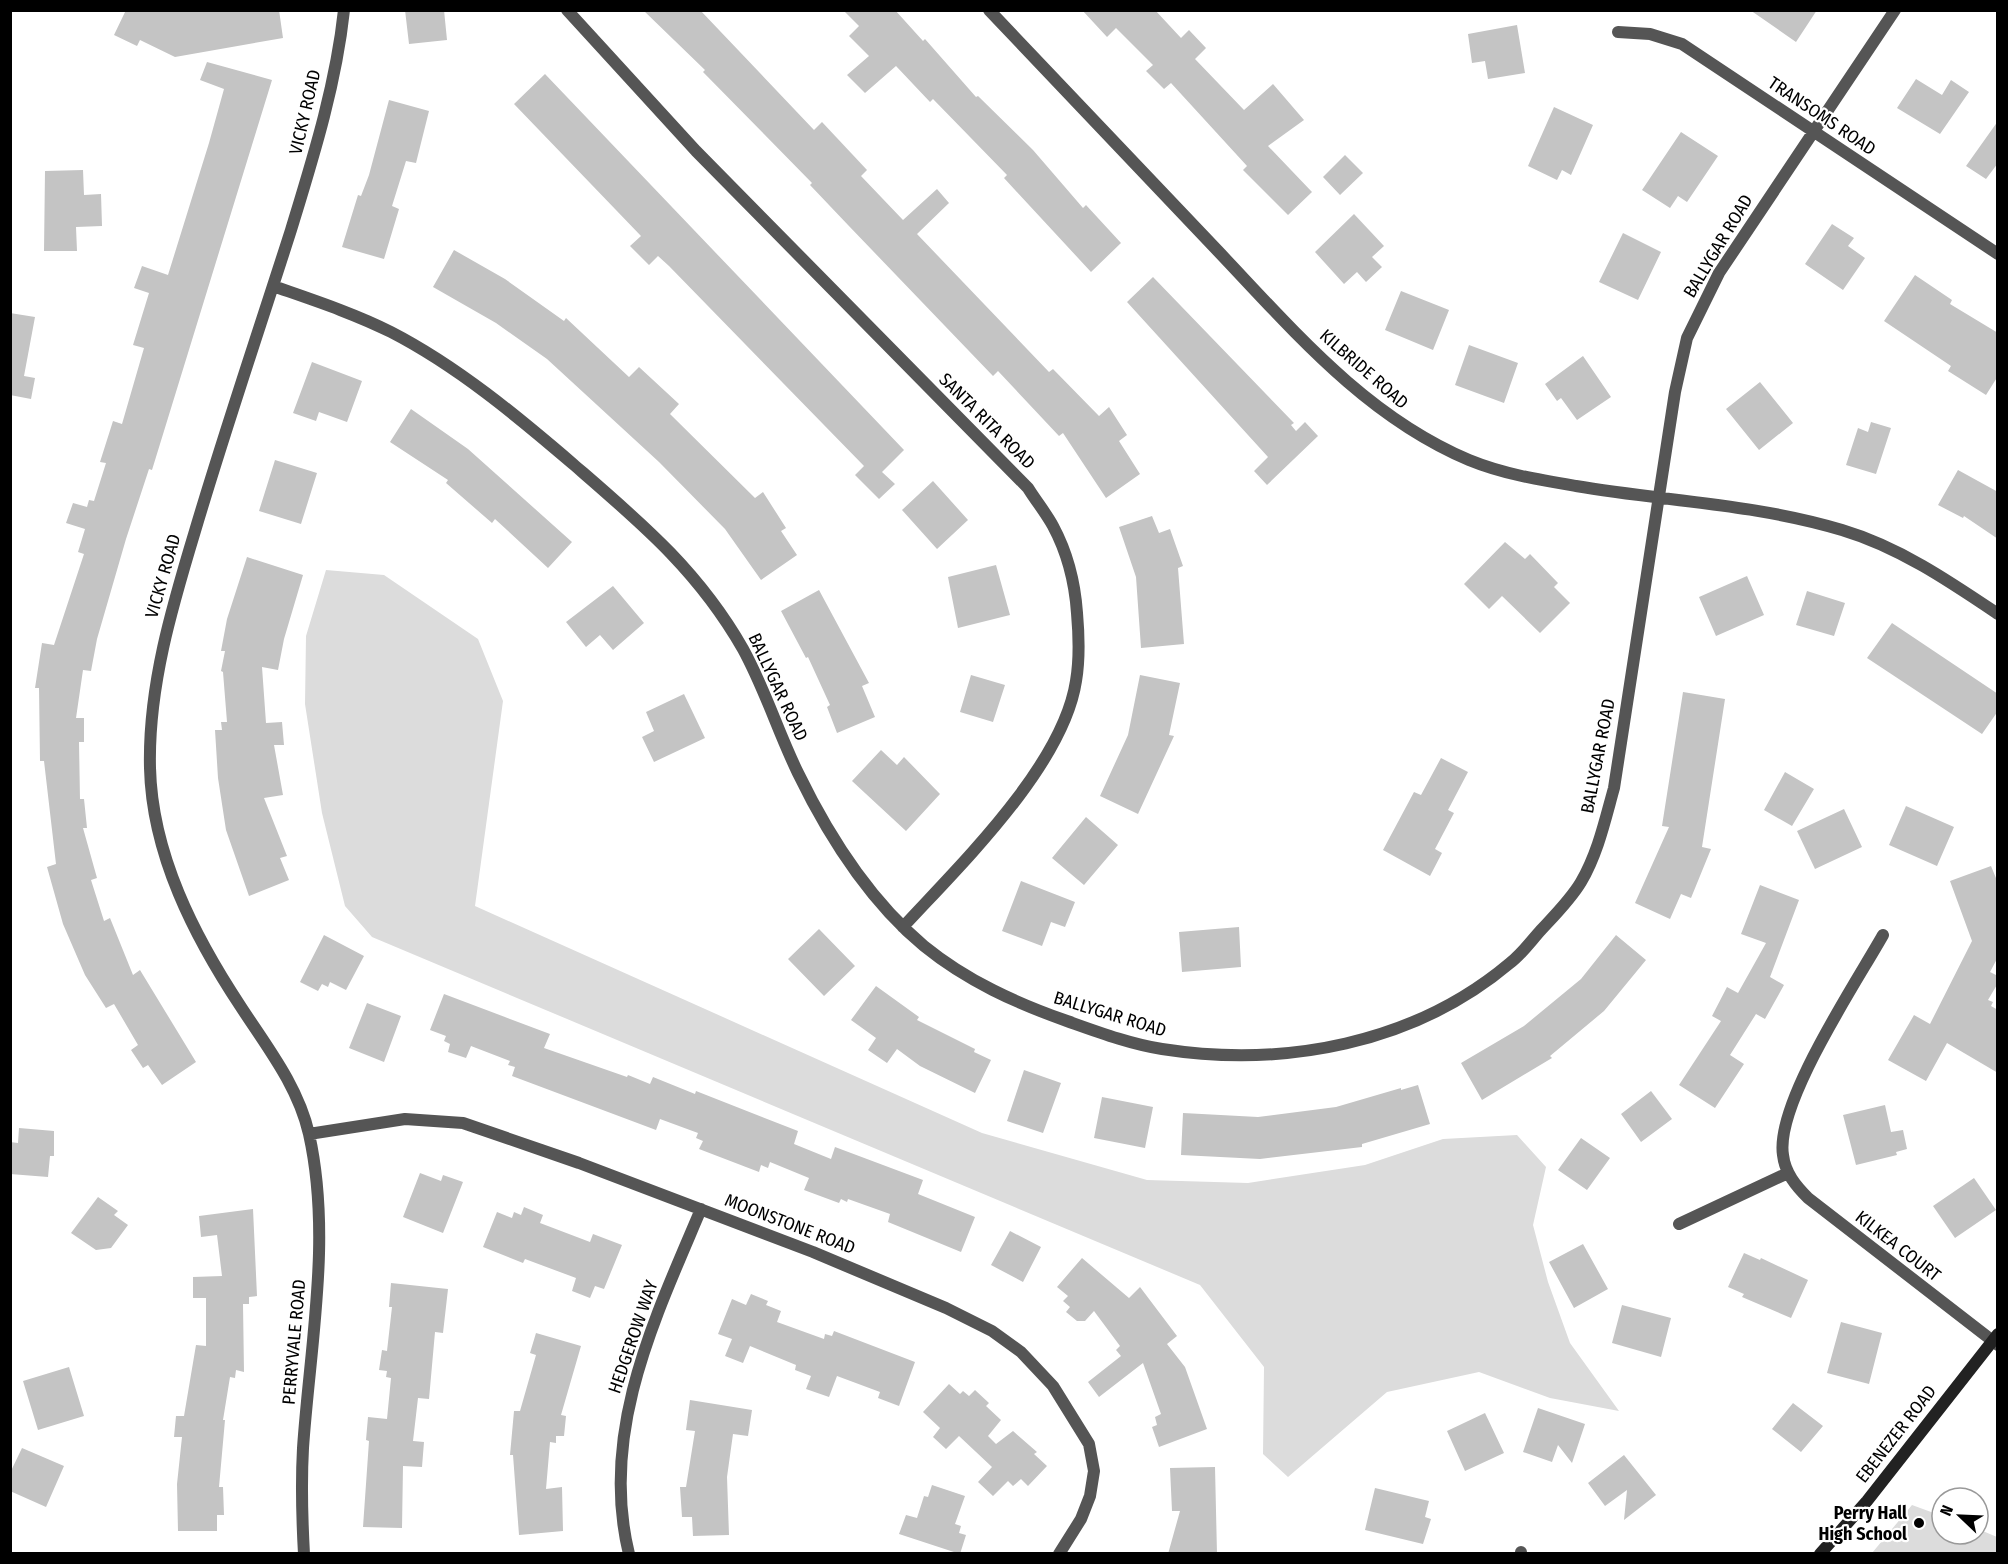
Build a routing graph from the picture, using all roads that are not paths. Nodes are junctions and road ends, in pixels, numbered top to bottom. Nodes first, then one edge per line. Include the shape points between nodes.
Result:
1 (344, 10) edge
2 (567, 10) edge
3 (989, 10) edge
4 (1896, 10) edge
5 (1618, 32) dead end
6 (1814, 132) junction
7 (1998, 254) edge
8 (273, 286) junction
9 (1659, 499) junction
10 (1998, 614) edge
11 (903, 927) junction
12 (1883, 935) dead end
13 (309, 1134) junction
14 (1788, 1173) junction
15 (701, 1209) junction
16 (1678, 1224) dead end
17 (1996, 1340) edge
18 (304, 1554) edge
19 (630, 1554) edge
20 (1059, 1554) edge
21 (1820, 1554) edge

1 - 8 street, VICKY ROAD via 319,140
2 - 11 street, SANTA RITA ROAD via 696,150 1028,488 1054,527 1068,563 1080,642 1076,683 1063,724 1043,760 1007,809
3 - 9 street, KILBRIDE ROAD via 1323,360 1391,418 1472,461 1524,477
4 - 6 street, BALLYGAR ROAD
5 - 6 street, TRANSOMS ROAD via 1650,34 1682,44
6 - 7 street, TRANSOMS ROAD
6 - 9 street, BALLYGAR ROAD via 1719,273 1687,338
8 - 11 street, BALLYGAR ROAD via 337,308 392,333 448,366 538,434 682,562 743,649 822,818 869,890
8 - 13 street, VICKY ROAD via 212,473 165,636 152,712 150,768 155,816 185,909 238,1003 294,1090
9 - 10 street, KILBRIDE ROAD via 1728,507 1842,530 1920,564
9 - 11 street, BALLYGAR ROAD via 1614,788 1599,843 1581,883 1511,963 1428,1017 1325,1050 1214,1055 1158,1049 1098,1032 990,990 929,950
12 - 14 street, KILKEA COURT via 1794,1095 1782,1139
13 - 15 street, MOONSTONE ROAD via 405,1119 463,1123
13 - 18 street, PERRYVALE ROAD via 319,1252 303,1450
14 - 16 street
14 - 17 street, KILKEA COURT via 1808,1198
15 - 19 street, HEDGEROW WAY via 656,1316 629,1403 621,1459 621,1497
15 - 20 street, MOONSTONE ROAD via 946,1308 992,1331 1021,1352 1053,1386 1089,1444 1094,1471 1090,1496
17 - 21 street, EBENEZER ROAD

